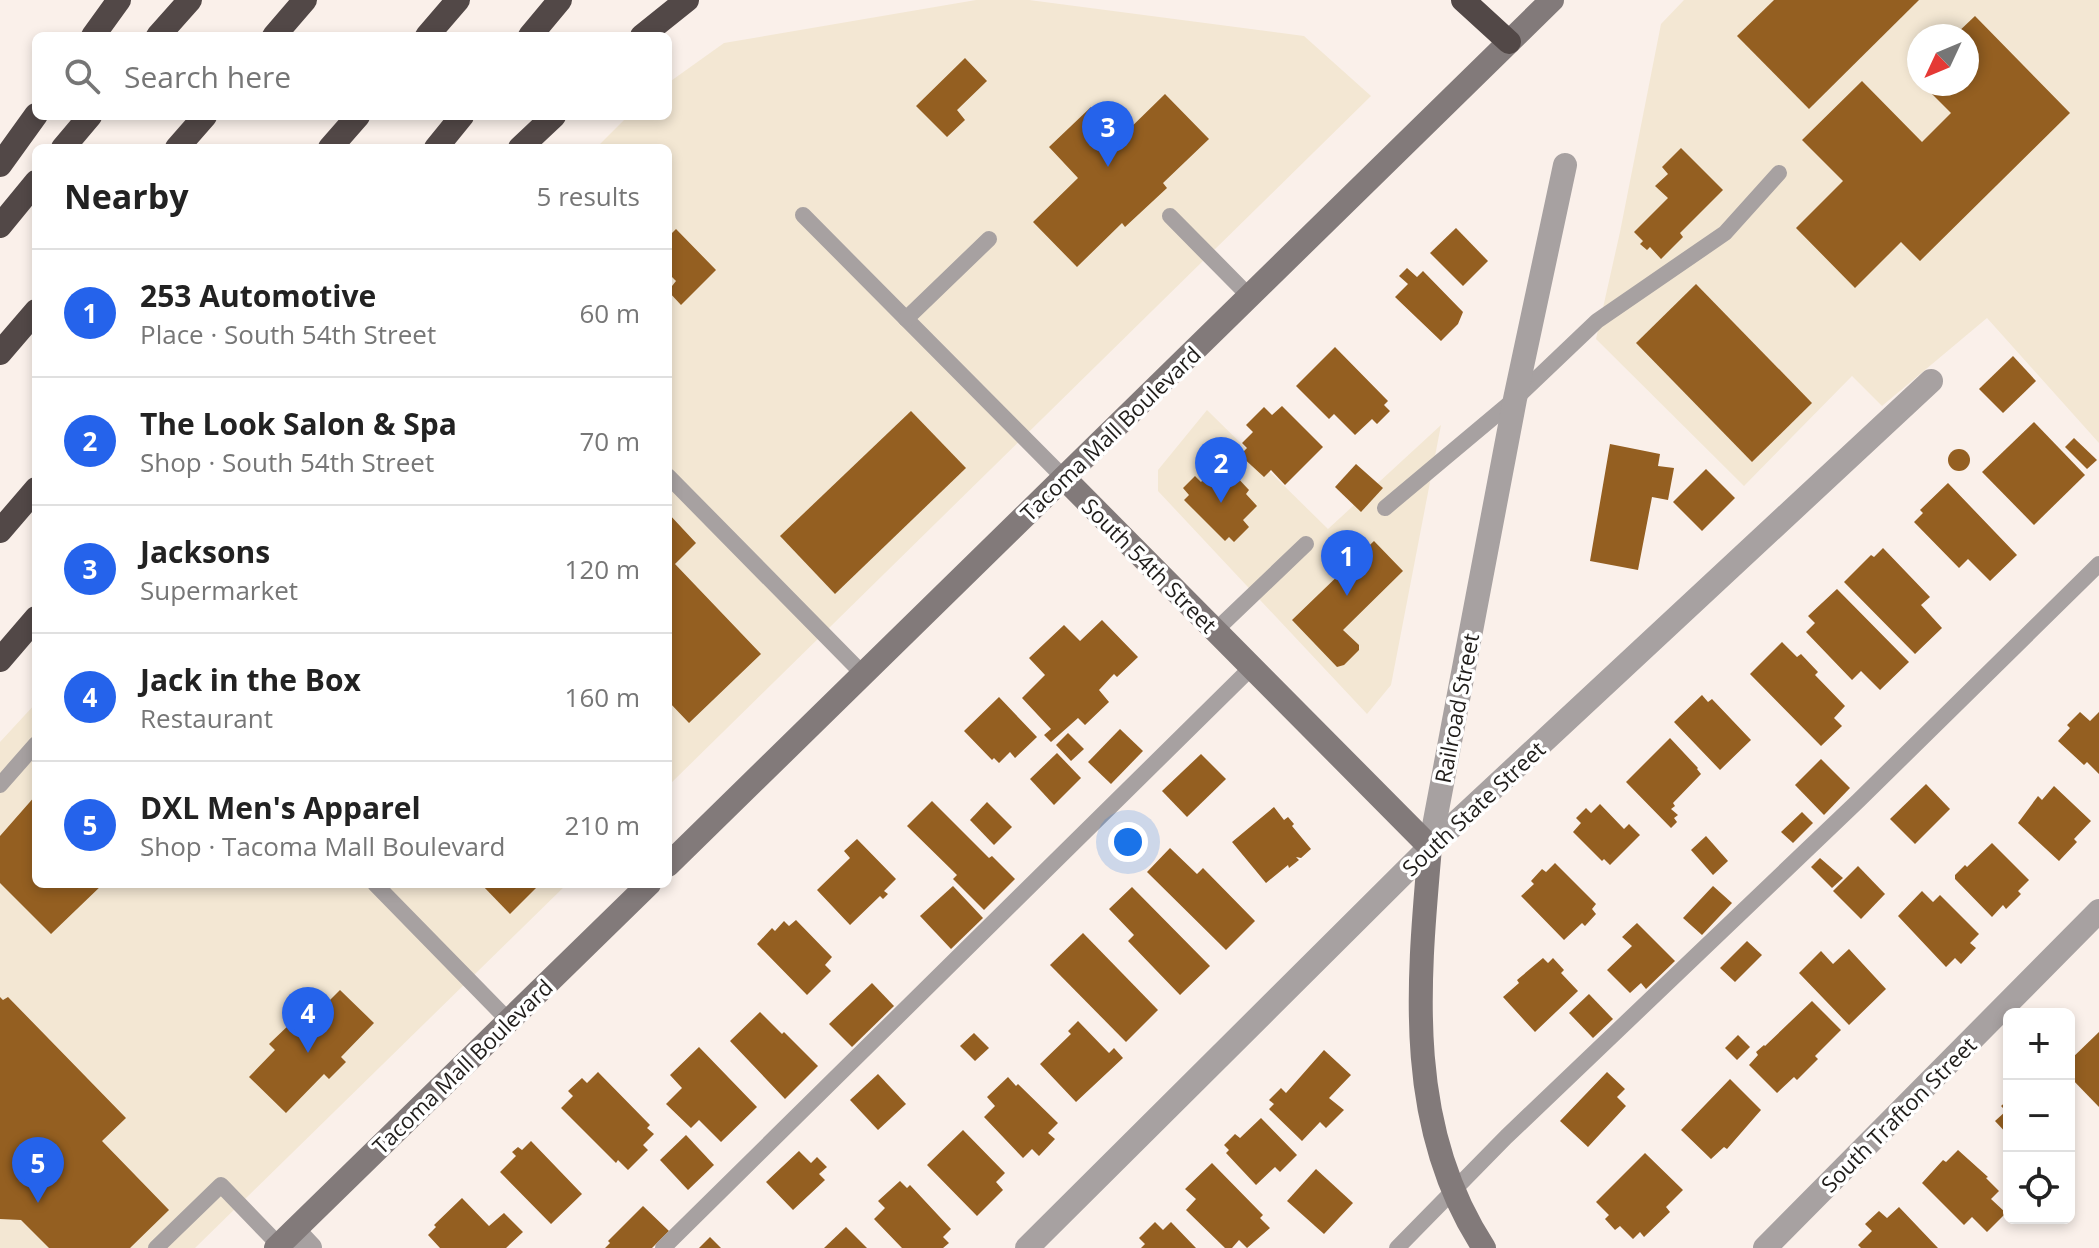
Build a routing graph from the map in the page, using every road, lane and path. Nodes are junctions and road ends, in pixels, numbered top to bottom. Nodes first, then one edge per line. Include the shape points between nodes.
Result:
1 (119, 0) edge
2 (190, 0) edge
3 (305, 0) edge
4 (458, 0) edge
5 (560, 0) edge
6 (687, 0) edge
7 (1463, 0) edge
8 (1552, 0) edge
9 (96, 32) edge
10 (162, 32) edge
11 (277, 32) edge
12 (430, 32) edge
13 (533, 32) edge
14 (647, 32) edge
15 (1509, 42) junction
16 (32, 120) edge
17 (87, 120) edge
18 (202, 120) edge
19 (354, 120) edge
20 (459, 120) edge
21 (550, 120) edge
22 (66, 144) edge
23 (180, 144) edge
24 (334, 144) edge
25 (439, 144) edge
26 (524, 144) edge
27 (0, 165) edge
28 (1565, 165) dead end
29 (1779, 173) dead end
30 (32, 187) edge
31 (803, 215) dead end
32 (1170, 216) dead end
33 (0, 226) edge
34 (989, 239) dead end
35 (1249, 296) junction
36 (32, 316) edge
37 (906, 319) junction
38 (0, 353) edge
39 (1931, 381) dead end
40 (1515, 399) junction
41 (1064, 478) junction
42 (672, 480) edge
43 (32, 494) edge
44 (1385, 508) dead end
45 (0, 531) edge
46 (1306, 544) dead end
47 (2099, 564) edge
48 (32, 623) edge
49 (1215, 631) junction
50 (0, 660) edge
51 (1252, 667) junction
52 (863, 674) junction
53 (32, 749) edge
54 (0, 785) edge
55 (1430, 847) junction
56 (672, 861) edge
57 (379, 888) edge
58 (645, 888) edge
59 (2099, 911) edge
60 (509, 1021) junction
61 (1454, 1192) junction
62 (290, 1243) edge
63 (156, 1248) edge
64 (663, 1248) edge
65 (1027, 1248) edge
66 (1397, 1248) edge
67 (1484, 1248) edge
68 (1765, 1248) edge

1 - 9 highway
2 - 10 highway
3 - 11 highway
4 - 12 highway
5 - 13 highway
6 - 14 highway
7 - 15 highway
8 - 15 main road, Tacoma Mall Boulevard
15 - 35 main road, Tacoma Mall Boulevard
16 - 27 highway
17 - 22 highway
18 - 23 highway
19 - 24 highway
20 - 25 highway
21 - 26 highway
28 - 40 street, Railroad Street
29 - 40 lane via 1725,233 1597,321
30 - 33 highway
31 - 37 lane, South 54th Street
32 - 35 lane
34 - 37 lane
35 - 41 main road, Tacoma Mall Boulevard
36 - 38 highway
37 - 41 lane, South 54th Street
39 - 55 street, South State Street
40 - 44 lane
40 - 55 street, Railroad Street
41 - 49 main road, South 54th Street
41 - 52 main road, Tacoma Mall Boulevard
42 - 52 lane
43 - 45 highway
46 - 49 lane
47 - 61 lane
48 - 50 highway
49 - 51 main road, South 54th Street
51 - 55 main road, South 54th Street
51 - 64 lane
52 - 56 main road, Tacoma Mall Boulevard
53 - 54 lane
55 - 61 main road, Railroad Street via 1420,979 1422,1061
55 - 65 street, South State Street
57 - 60 lane
58 - 60 main road, Tacoma Mall Boulevard
59 - 68 street, South Trafton Street
60 - 62 main road, Tacoma Mall Boulevard
61 - 66 lane
61 - 67 main road, Railroad Street
62 - 63 lane via 221,1185

